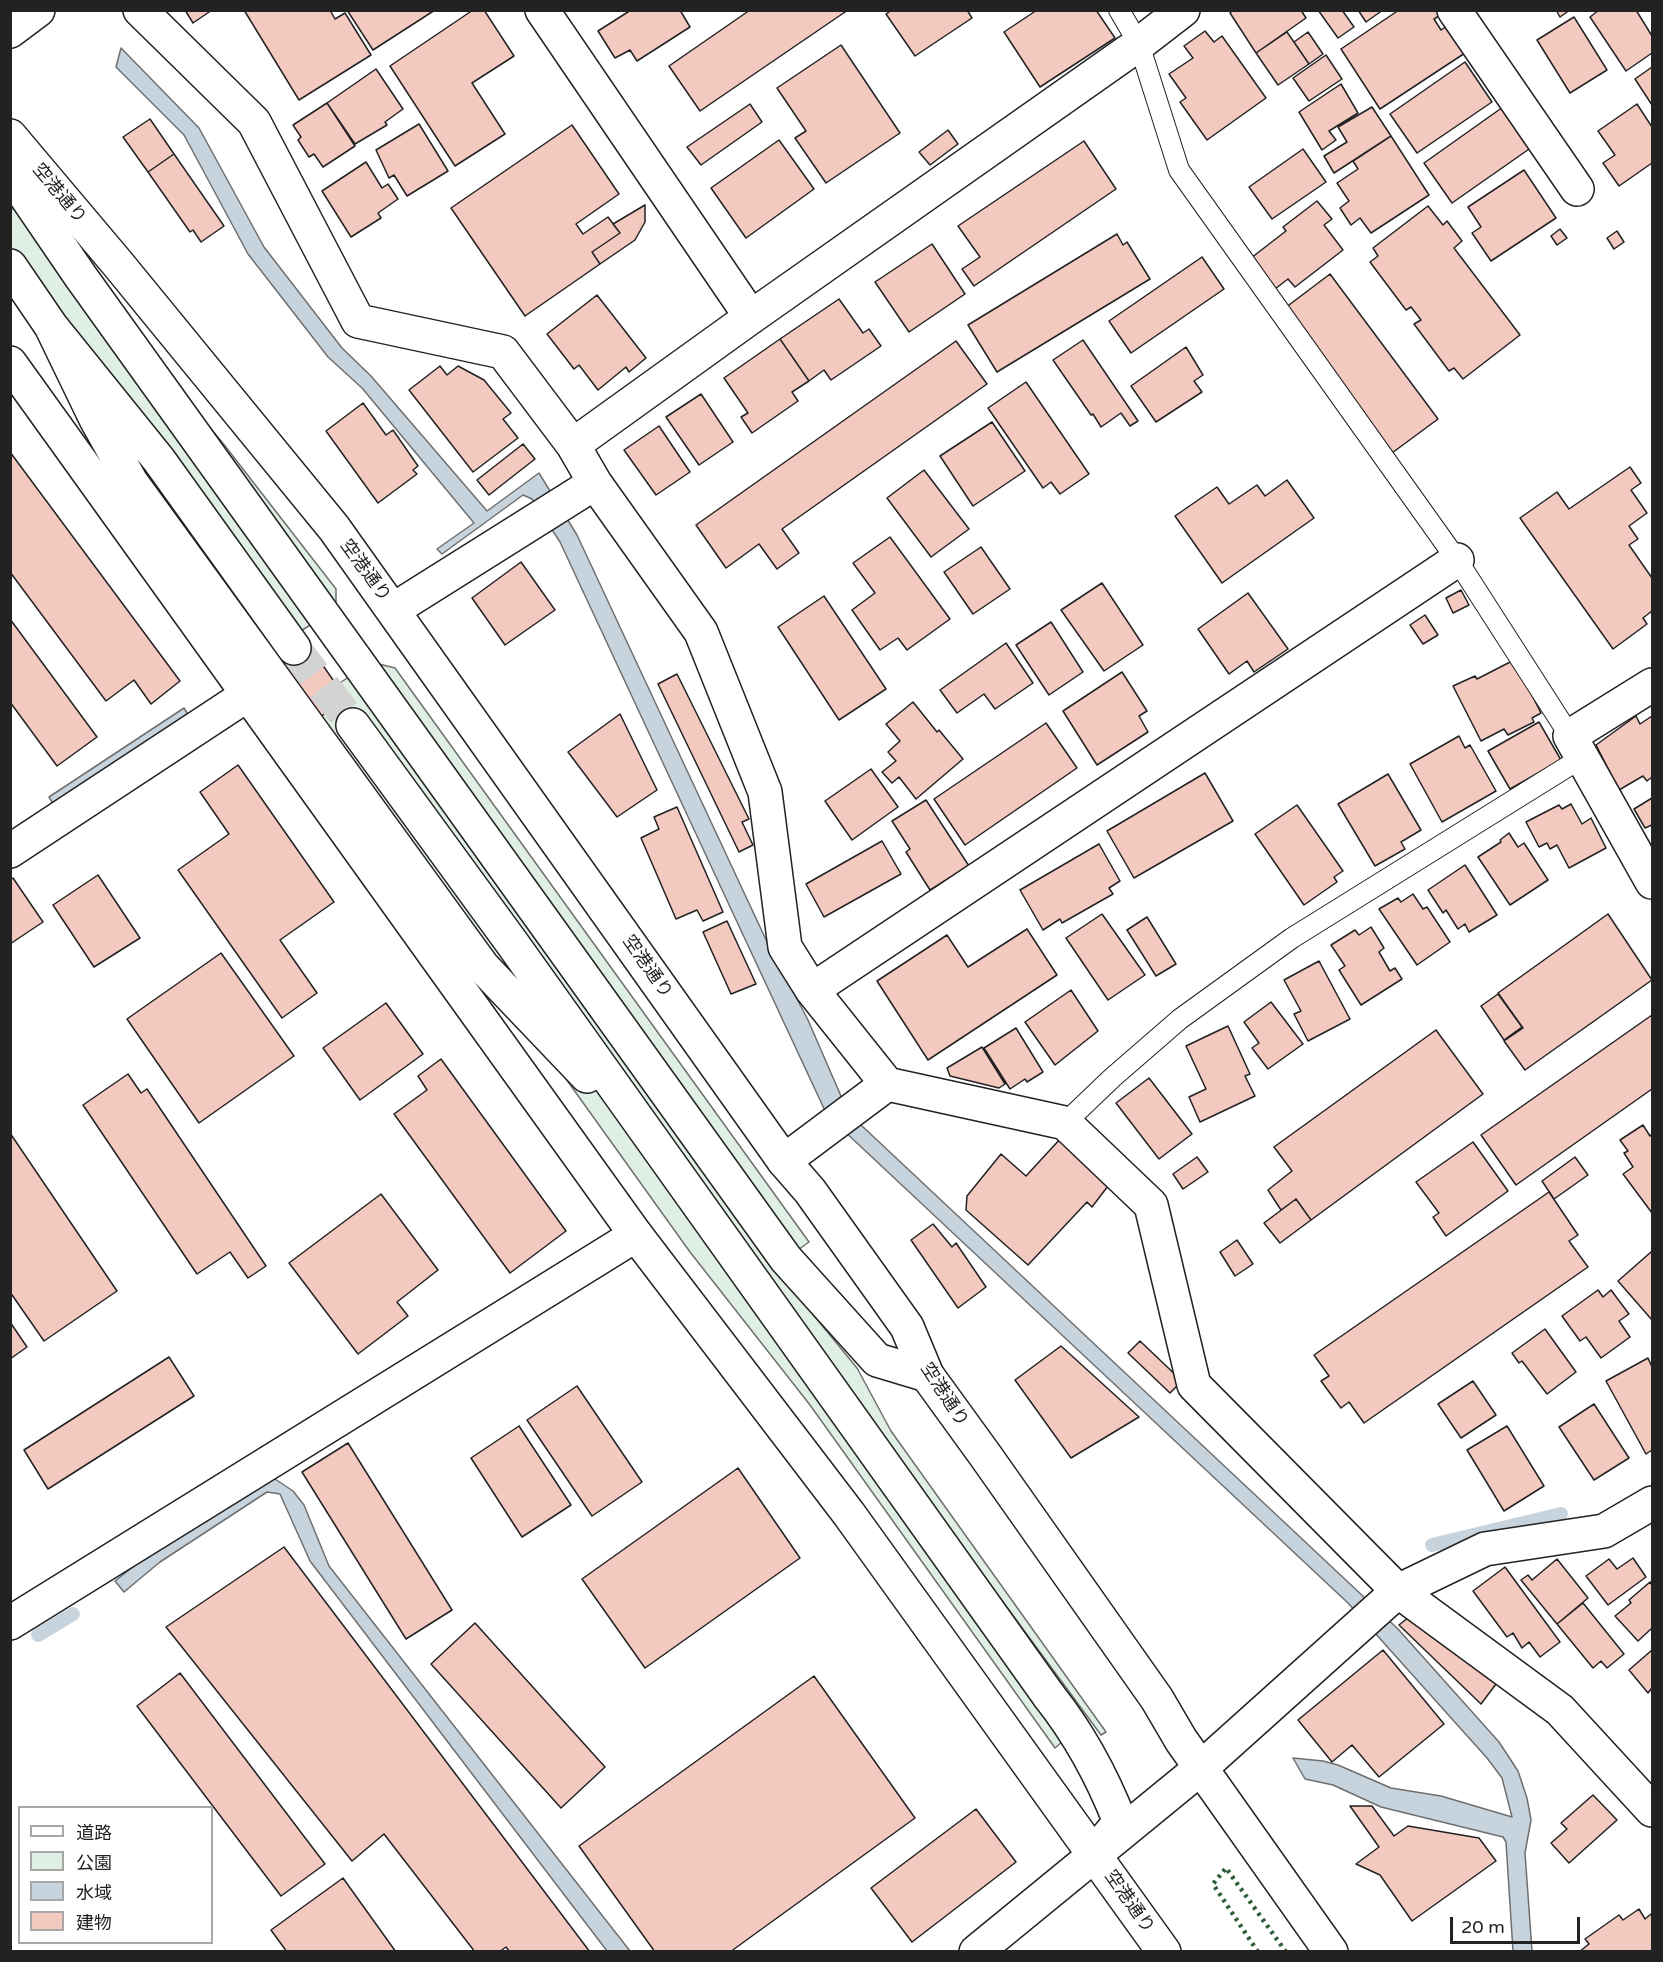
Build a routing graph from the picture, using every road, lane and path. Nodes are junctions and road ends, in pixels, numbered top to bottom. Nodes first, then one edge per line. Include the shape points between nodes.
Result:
1 (38, 10) edge
2 (140, 10) edge
3 (542, 10) edge
4 (1119, 10) edge
5 (1183, 10) edge
6 (1454, 10) edge
7 (10, 31) edge
8 (1139, 44) junction
9 (10, 136) edge
10 (10, 173) edge
11 (1577, 189) dead end
12 (10, 266) edge
13 (751, 317) junction
14 (51, 326) junction
15 (10, 363) edge
16 (573, 445) junction
17 (582, 491) junction
18 (1457, 560) junction
19 (393, 610) junction
20 (294, 648) tunnel mouth
21 (1653, 685) edge
22 (247, 695) junction
23 (353, 725) tunnel mouth
24 (1576, 747) junction
25 (10, 851) edge
26 (1653, 882) edge
27 (812, 990) junction
28 (887, 1084) junction
29 (1065, 1123) junction
30 (665, 1158) junction
31 (784, 1161) junction
32 (636, 1235) junction
33 (927, 1375) junction
34 (1653, 1503) edge
35 (1380, 1607) junction
36 (10, 1623) edge
37 (1202, 1767) junction
38 (1653, 1810) edge
39 (1094, 1853) junction
40 (976, 1952) edge
41 (1164, 1952) edge
42 (1331, 1952) edge

1 - 7 main road
2 - 16 main road via 254,122 358,321 503,352
3 - 13 main road
4 - 8 lane
5 - 8 main road
6 - 11 main road
8 - 13 main road
8 - 18 lane via 1179,170
9 - 19 main road, 空港通り via 334,528
10 - 33 main road via 786,1260 877,1360
12 - 14 main road
13 - 16 main road
14 - 20 main road via 159,460
14 - 30 main road via 131,482 483,967
15 - 22 main road, 空港通り
16 - 17 main road
17 - 19 main road
17 - 27 main road via 701,632 765,792 785,947
18 - 24 lane
18 - 27 main road
19 - 31 main road, 空港通り
21 - 24 main road
22 - 25 main road
22 - 32 main road, 空港通り
23 - 30 main road
24 - 26 main road
24 - 29 lane via 1292,938 1180,1019
27 - 28 main road
28 - 29 main road
28 - 31 main road
29 - 35 main road via 1151,1205 1194,1385
30 - 39 main road, 空港通り via 1068,1720 1104,1780 1120,1822
31 - 33 main road, 空港通り via 810,1191 907,1327
32 - 36 main road
32 - 39 main road, 空港通り via 849,1515
33 - 37 main road, 空港通り
34 - 35 main road via 1604,1531 1485,1549
35 - 37 main road
35 - 38 main road via 1560,1710
37 - 39 main road
37 - 42 main road, 空港通り
39 - 40 main road
39 - 41 main road, 空港通り

